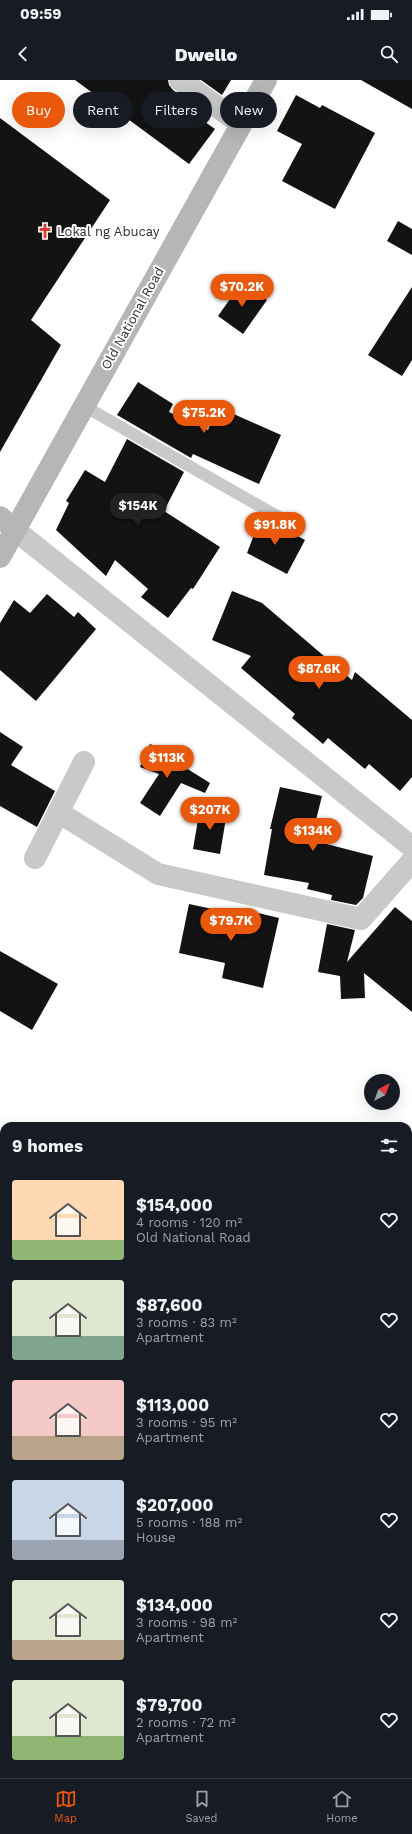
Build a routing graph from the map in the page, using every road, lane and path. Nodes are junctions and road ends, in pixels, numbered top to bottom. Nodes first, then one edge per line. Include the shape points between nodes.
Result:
1 (180, 80) edge
2 (266, 80) edge
3 (259, 92) edge
4 (220, 109) edge
5 (237, 128) edge
6 (84, 406) junction
7 (8, 523) edge
8 (291, 524) dead end
9 (0, 557) edge
10 (84, 762) dead end
11 (58, 812) junction
12 (412, 847) edge
13 (35, 858) dead end
14 (412, 862) edge

1 - 4 street
2 - 3 main road, Old National Road
5 - 6 main road, Old National Road
6 - 7 main road, Old National Road
6 - 8 lane
7 - 9 main road, Old National Road
7 - 12 street
10 - 11 street
11 - 13 street
11 - 14 street via 158,874 361,919

